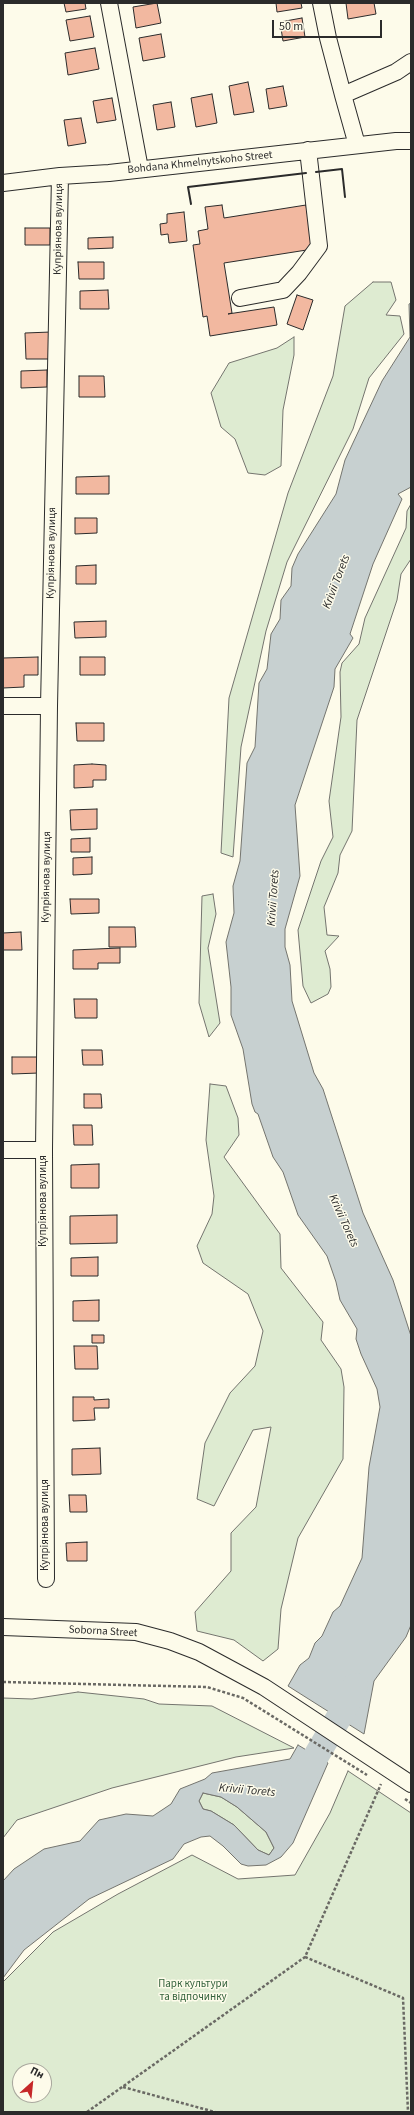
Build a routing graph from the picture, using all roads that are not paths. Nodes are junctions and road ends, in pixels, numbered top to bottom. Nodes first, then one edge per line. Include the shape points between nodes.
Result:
1 (109, 3) edge
2 (321, 3) edge
3 (411, 62) edge
4 (343, 95) junction
5 (404, 141) edge
6 (357, 145) junction
7 (308, 150) junction
8 (140, 170) junction
9 (60, 176) junction
10 (3, 183) edge
11 (240, 298) dead end
12 (3, 706) edge
13 (49, 706) junction
14 (3, 1150) edge
15 (44, 1150) junction
16 (46, 1579) dead end
17 (3, 1627) edge
18 (411, 1784) edge

1 - 8 street
2 - 4 street
3 - 4 street via 396,72
4 - 6 street
5 - 6 street, Bohdana Khmelnytskoho Street
6 - 7 street, Bohdana Khmelnytskoho Street
7 - 8 street, Bohdana Khmelnytskoho Street
7 - 11 street via 319,246 284,290
8 - 9 street, Bohdana Khmelnytskoho Street
9 - 10 street, Bohdana Khmelnytskoho Street
9 - 13 street, Купріянова вулиця
12 - 13 street
13 - 15 street, Купріянова вулиця
14 - 15 street
15 - 16 street, Купріянова вулиця
17 - 18 street, Soborna Street via 136,1632 199,1652 264,1687

